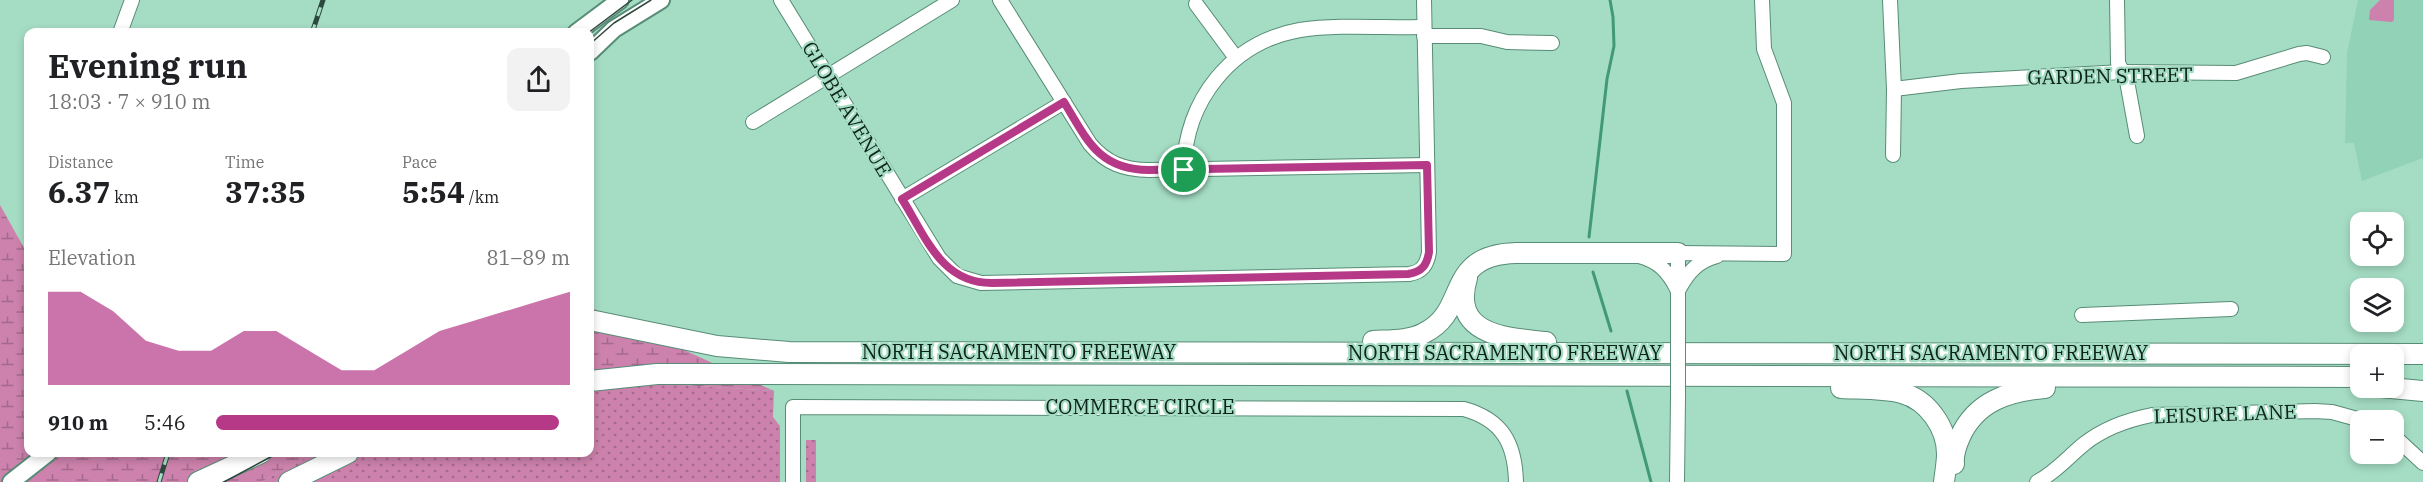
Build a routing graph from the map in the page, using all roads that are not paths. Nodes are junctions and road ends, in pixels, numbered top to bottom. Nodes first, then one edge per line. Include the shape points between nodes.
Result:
1 (132, 0) edge
2 (620, 0) edge
3 (661, 0) edge
4 (781, 0) edge
5 (952, 0) edge
6 (1000, 0) edge
7 (1424, 0) edge
8 (1762, 0) edge
9 (1890, 0) edge
10 (2117, 0) edge
11 (1196, 4) dead end
12 (122, 28) edge
13 (584, 28) edge
14 (1424, 31) junction
15 (1552, 43) dead end
16 (594, 48) edge
17 (2323, 57) dead end
18 (1236, 58) junction
19 (2122, 72) junction
20 (827, 76) junction
21 (1894, 89) junction
22 (1064, 102) junction
23 (753, 122) dead end
24 (2137, 136) dead end
25 (1893, 156) dead end
26 (1427, 165) junction
27 (1184, 170) junction
28 (902, 199) junction
29 (1626, 253) junction
30 (1678, 254) junction
31 (1731, 254) junction
32 (1470, 269) junction
33 (1678, 291) junction
34 (2230, 309) dead end
35 (2082, 315) dead end
36 (594, 322) edge
37 (1197, 352) junction
38 (2423, 352) edge
39 (1647, 353) junction
40 (2404, 353) edge
41 (2350, 354) edge
42 (1704, 375) junction
43 (2177, 377) junction
44 (2270, 377) junction
45 (2350, 377) edge
46 (2404, 378) edge
47 (2423, 378) edge
48 (594, 381) edge
49 (2350, 384) edge
50 (2404, 389) edge
51 (2423, 391) edge
52 (2350, 417) edge
53 (2404, 445) edge
54 (43, 457) edge
55 (315, 457) edge
56 (340, 457) edge
57 (240, 459) edge
58 (2423, 463) edge
59 (1946, 478) edge
60 (11, 482) edge
61 (198, 482) edge
62 (280, 482) edge
63 (289, 482) edge
64 (793, 482) edge
65 (1516, 482) edge
66 (1677, 482) edge
67 (2037, 482) edge

1 - 12 street
2 - 13 main road
3 - 16 main road via 614,29
4 - 20 street, GLOBE AVENUE
5 - 20 street
6 - 22 street
7 - 14 street
8 - 31 street via 1764,49 1784,103 1784,254
9 - 21 street
10 - 19 street via 2118,63
11 - 18 street
14 - 15 street via 1507,42
14 - 18 street via 1300,30 1261,42
14 - 26 street
17 - 19 street, GARDEN STREET via 2299,54 2227,73
18 - 27 street via 1211,85 1197,110 1188,132
19 - 21 street, GARDEN STREET
19 - 24 street
20 - 23 street
20 - 28 street, GLOBE AVENUE
21 - 25 street
22 - 27 street via 1090,144 1110,162 1137,170
22 - 28 street
26 - 27 street
26 - 28 street, GLOBE AVENUE via 1429,252 1426,265 1408,274 981,283 965,279 944,264
29 - 30 highway
29 - 32 highway via 1504,253 1485,257
29 - 33 street via 1660,265
30 - 31 street
30 - 33 street
31 - 33 street via 1699,264
32 - 37 highway via 1443,318 1415,337
32 - 39 highway via 1466,305 1472,319 1484,331 1501,337
33 - 66 street, bridge
34 - 35 street
36 - 37 highway, NORTH SACRAMENTO FREEWAY via 753,350
37 - 39 highway, NORTH SACRAMENTO FREEWAY
38 - 40 highway, NORTH SACRAMENTO FREEWAY
39 - 41 highway, NORTH SACRAMENTO FREEWAY
42 - 43 highway, NORTH SACRAMENTO FREEWAY
42 - 48 highway, NORTH SACRAMENTO FREEWAY via 680,374
42 - 59 highway via 1902,393 1926,406 1937,420 1946,441
43 - 44 highway, NORTH SACRAMENTO FREEWAY
43 - 59 highway via 2030,389 1995,398 1963,430
44 - 45 highway, NORTH SACRAMENTO FREEWAY
44 - 49 highway
46 - 47 highway
50 - 51 highway
52 - 67 street, LEISURE LANE via 2315,411 2141,417 2094,436 2057,470
53 - 58 street
54 - 60 main road
55 - 62 highway
56 - 63 highway
57 - 61 highway
64 - 65 street, COMMERCE CIRCLE via 793,407 871,407 1464,409 1488,419 1504,435 1514,460

